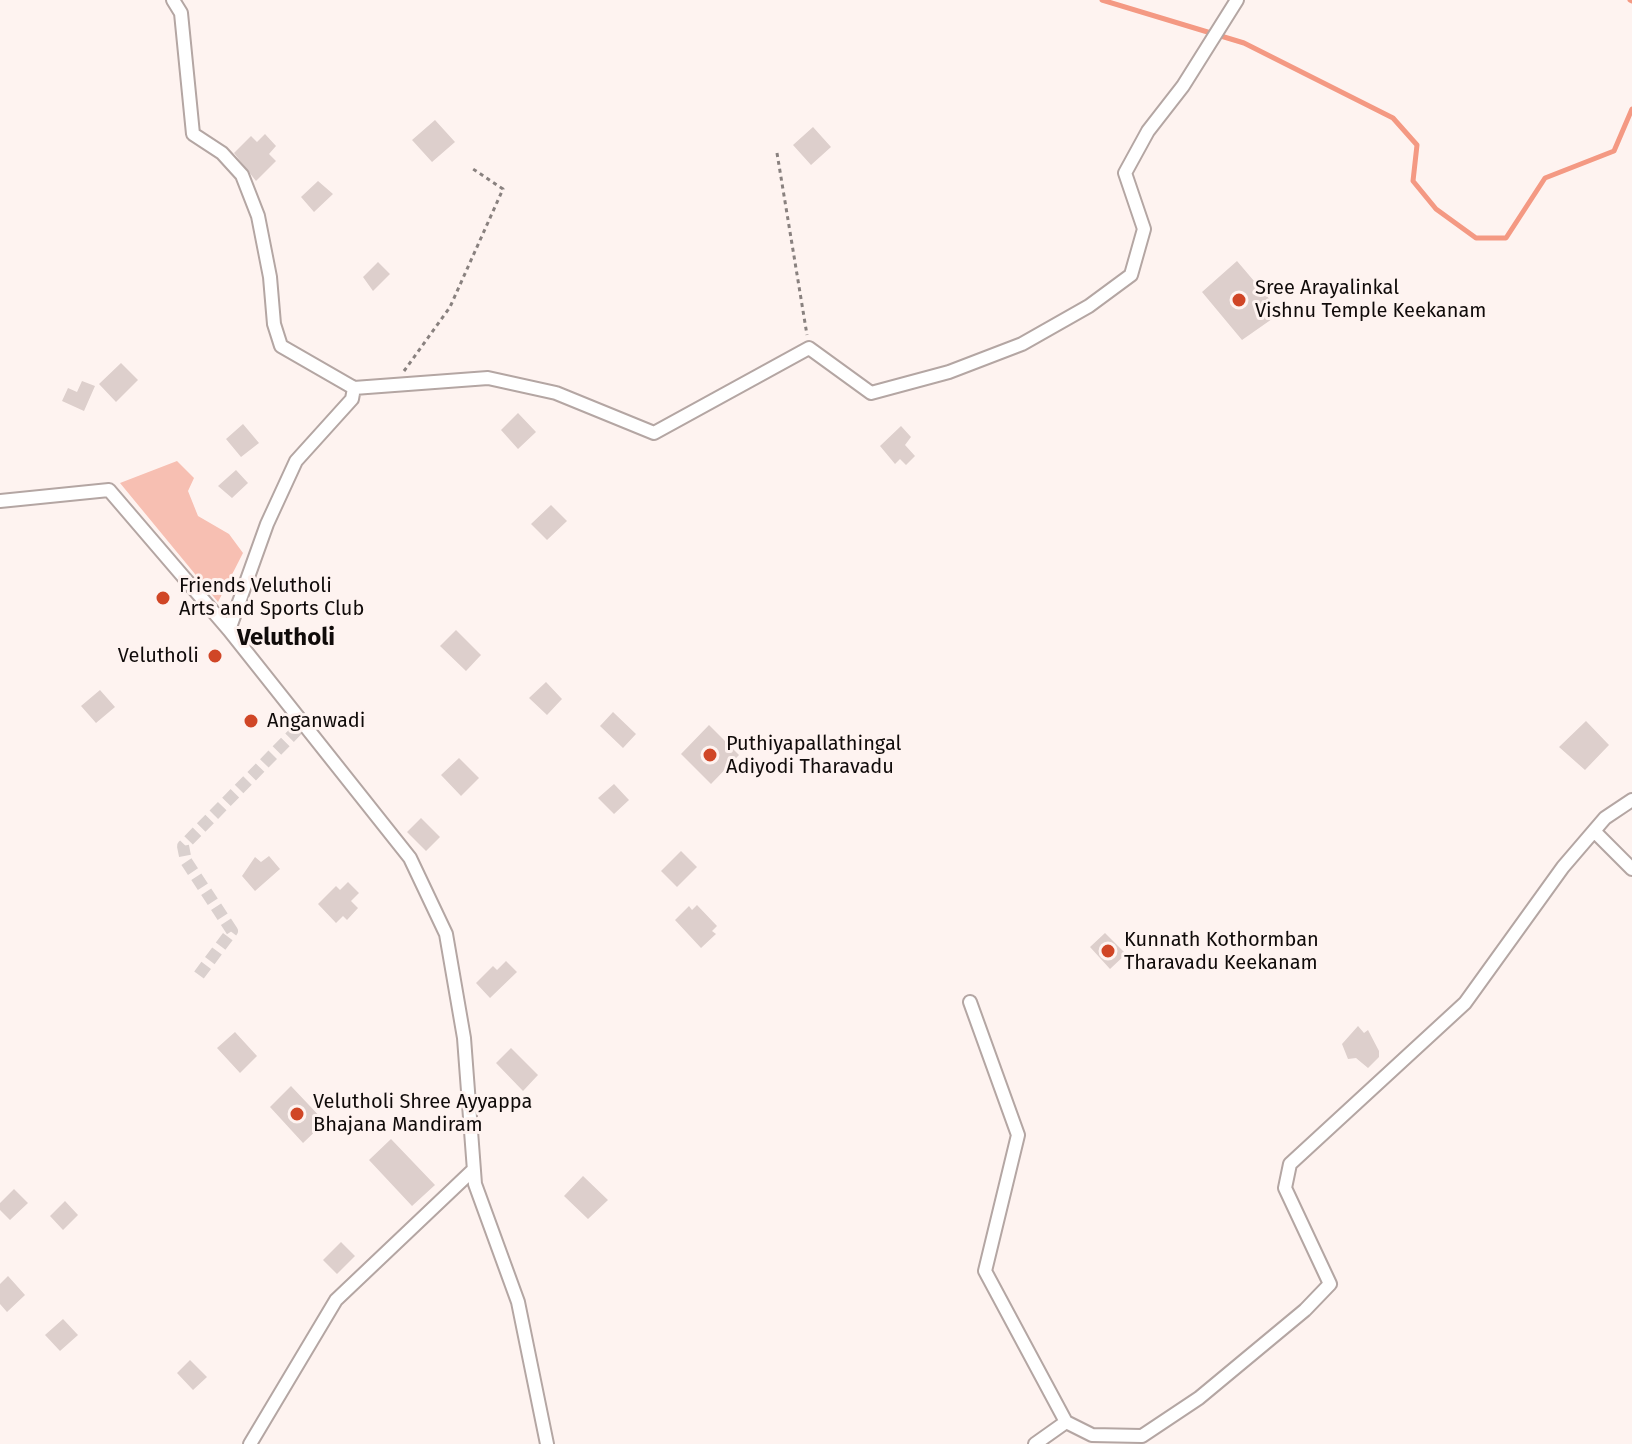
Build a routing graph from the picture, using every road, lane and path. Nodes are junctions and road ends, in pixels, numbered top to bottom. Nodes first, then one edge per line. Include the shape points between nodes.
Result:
1 (173, 0) edge
2 (1237, 0) edge
3 (777, 153) dead end
4 (473, 169) dead end
5 (809, 348) junction
6 (395, 384) junction
7 (354, 388) junction
8 (0, 501) edge
9 (229, 630) junction
10 (1632, 800) edge
11 (1594, 831) junction
12 (1632, 869) edge
13 (970, 1002) dead end
14 (473, 1170) junction
15 (1066, 1422) junction
16 (250, 1444) edge
17 (547, 1444) edge
18 (1035, 1444) edge

1 - 7 street via 181,13 193,134 222,153 242,175 258,216 281,346
2 - 5 street via 1125,173 1144,229 1131,275 1022,344 949,372 871,393
3 - 5 path
4 - 6 path via 503,189 450,307
5 - 6 street via 654,433 556,393 488,378
6 - 7 street
7 - 9 street via 352,399 296,461
8 - 9 street via 109,490
9 - 14 street via 410,858 446,934 464,1038
10 - 11 street
11 - 12 street
11 - 15 street via 1465,1003 1290,1164 1285,1188 1330,1284 1199,1398 1142,1436 1092,1435
13 - 15 street via 1018,1135 985,1271
14 - 16 street via 336,1300
14 - 17 street via 518,1302
15 - 18 street

